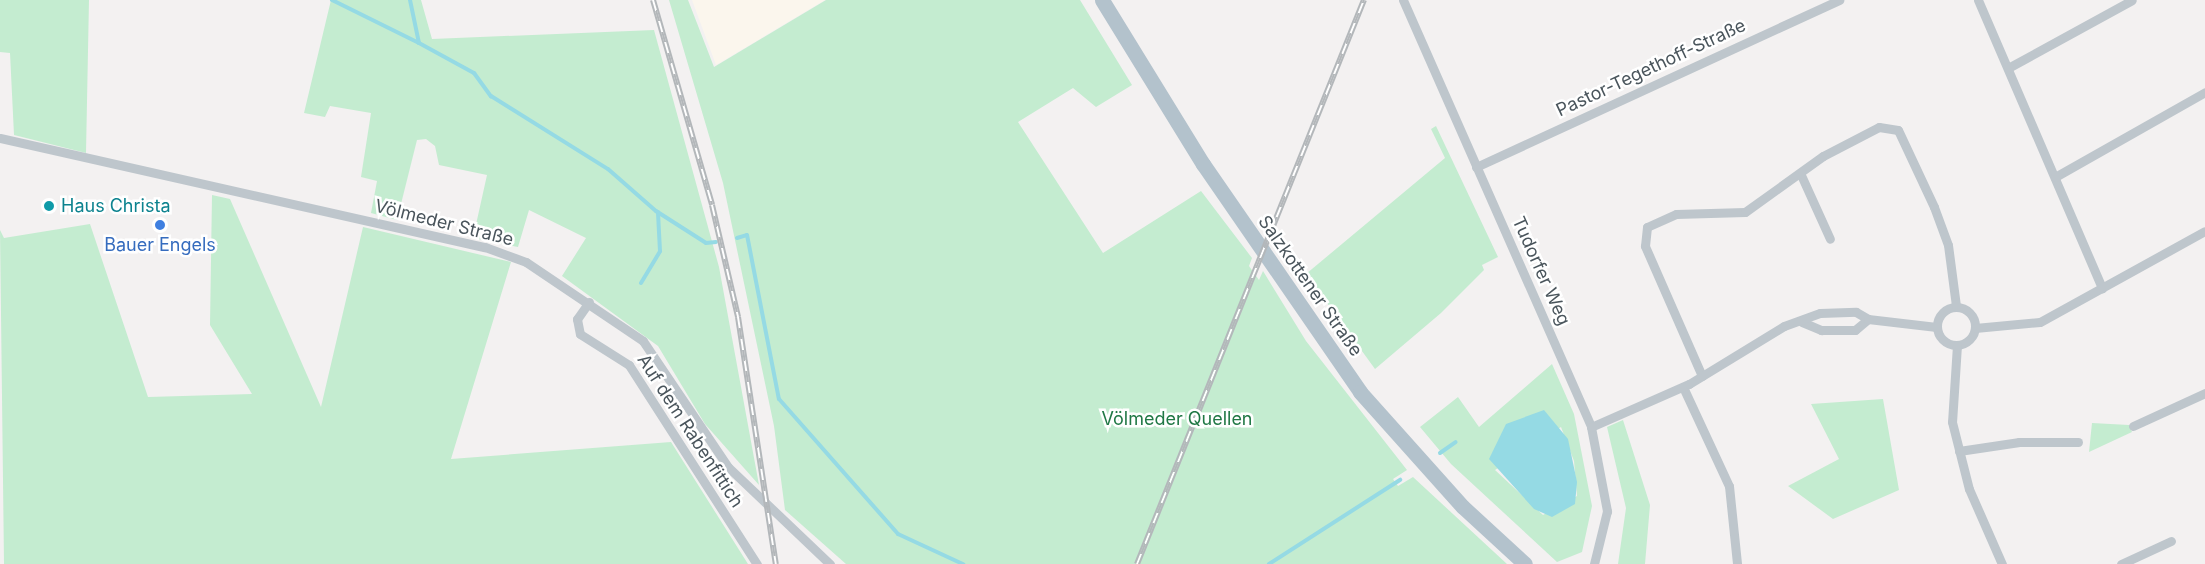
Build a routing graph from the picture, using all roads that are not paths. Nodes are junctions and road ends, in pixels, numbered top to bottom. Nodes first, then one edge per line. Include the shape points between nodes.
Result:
1 (1102, 0) edge
2 (1403, 0) edge
3 (1839, 0) edge
4 (1978, 0) edge
5 (2132, 0) edge
6 (2008, 68) junction
7 (2205, 92) edge
8 (0, 138) edge
9 (1476, 167) junction
10 (1801, 175) junction
11 (2055, 177) junction
12 (2205, 231) edge
13 (1830, 239) dead end
14 (2102, 288) junction
15 (589, 302) junction
16 (1956, 306) junction
17 (1868, 320) junction
18 (1802, 322) junction
19 (1937, 327) junction
20 (1975, 328) junction
21 (1957, 345) junction
22 (1702, 376) junction
23 (1683, 387) junction
24 (2205, 393) edge
25 (2133, 426) dead end
26 (1591, 427) junction
27 (2078, 442) dead end
28 (1959, 451) junction
29 (2171, 541) dead end
30 (757, 564) edge
31 (830, 564) edge
32 (1526, 564) edge
33 (1594, 564) edge
34 (1737, 564) edge
35 (2002, 564) edge
36 (2121, 564) edge

1 - 32 main road, Salzkottener Straße via 1203,164 1360,392 1463,507
2 - 9 street, Tudorfer Weg
3 - 9 street, Pastor-Tegethoff-Straße
4 - 6 street
5 - 6 street
6 - 11 street
7 - 11 street
8 - 15 street, Völmeder Straße via 485,247 526,262
9 - 26 street, Tudorfer Weg
10 - 13 street
10 - 16 street via 1869,130 1888,126 1898,130 1948,246
10 - 22 street via 1745,212 1676,214 1647,227 1645,246
11 - 14 street
12 - 14 street
14 - 20 street via 2040,322
15 - 30 street, Auf dem Rabenfittich via 577,319 580,334 629,366
15 - 31 street, Völmeder Straße via 643,341 728,467
16 - 19 street via 1939,318
16 - 20 street via 1973,317
17 - 18 street via 1856,312 1820,313
17 - 18 street via 1855,330 1821,330
17 - 19 street
18 - 22 street via 1784,326
19 - 21 street via 1942,338
20 - 21 street via 1966,342
21 - 28 street via 1952,422
22 - 23 street
23 - 26 street
23 - 34 street via 1729,486
24 - 25 street
26 - 33 street, Tudorfer Weg via 1607,511
27 - 28 street via 2019,442
28 - 35 street via 1969,489
29 - 36 street

